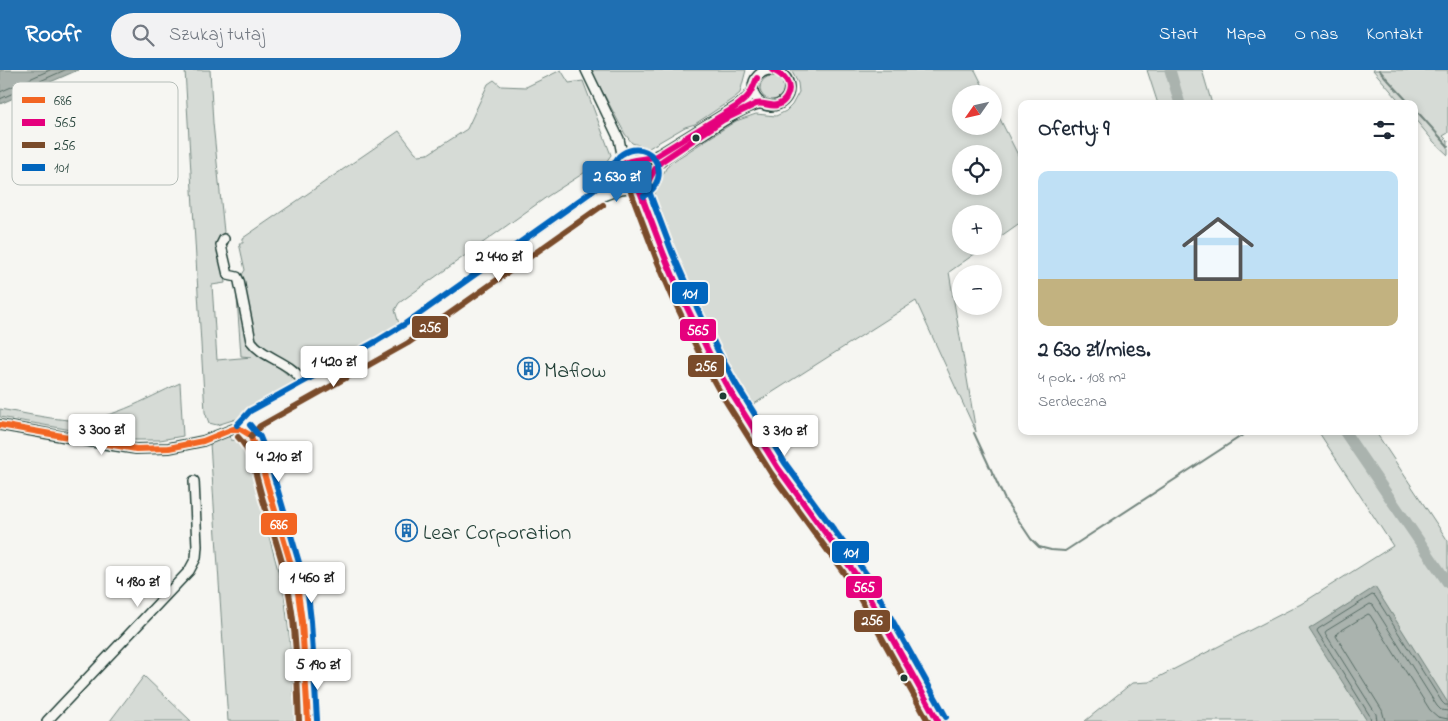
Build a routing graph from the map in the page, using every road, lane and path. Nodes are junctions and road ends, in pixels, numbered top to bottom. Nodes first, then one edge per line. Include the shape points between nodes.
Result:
1 (586, 70) edge
2 (772, 70) edge
3 (756, 74) edge
4 (754, 90) junction
5 (761, 103) junction
6 (619, 140) junction
7 (637, 159) junction
8 (624, 164) junction
9 (620, 173) junction
10 (650, 173) junction
11 (629, 188) junction
12 (639, 189) junction
13 (600, 197) junction
14 (224, 239) dead end
15 (306, 389) junction
16 (0, 425) edge
17 (244, 431) junction
18 (194, 481) dead end
19 (47, 721) edge
20 (308, 721) edge
21 (938, 721) edge

1 - 6 street
2 - 3 street
2 - 5 street via 785,77 789,92 776,106
3 - 4 street
4 - 5 street
4 - 7 street via 748,98 694,134 650,158
5 - 10 street via 737,113 674,152
6 - 7 street
6 - 8 street
7 - 8 street
7 - 10 street via 648,165
8 - 9 street
9 - 11 street via 623,183
9 - 13 street
10 - 12 street via 646,184
11 - 12 street
11 - 13 street
12 - 21 street via 674,279 720,374 778,468 859,579
13 - 15 street via 403,336
14 - 15 street via 221,245 228,275 240,281 251,341 256,348 290,369
15 - 17 street via 254,419
16 - 17 street via 136,449 169,448 203,441 233,429
17 - 20 street via 254,442 297,586
18 - 19 street via 197,546 190,571

